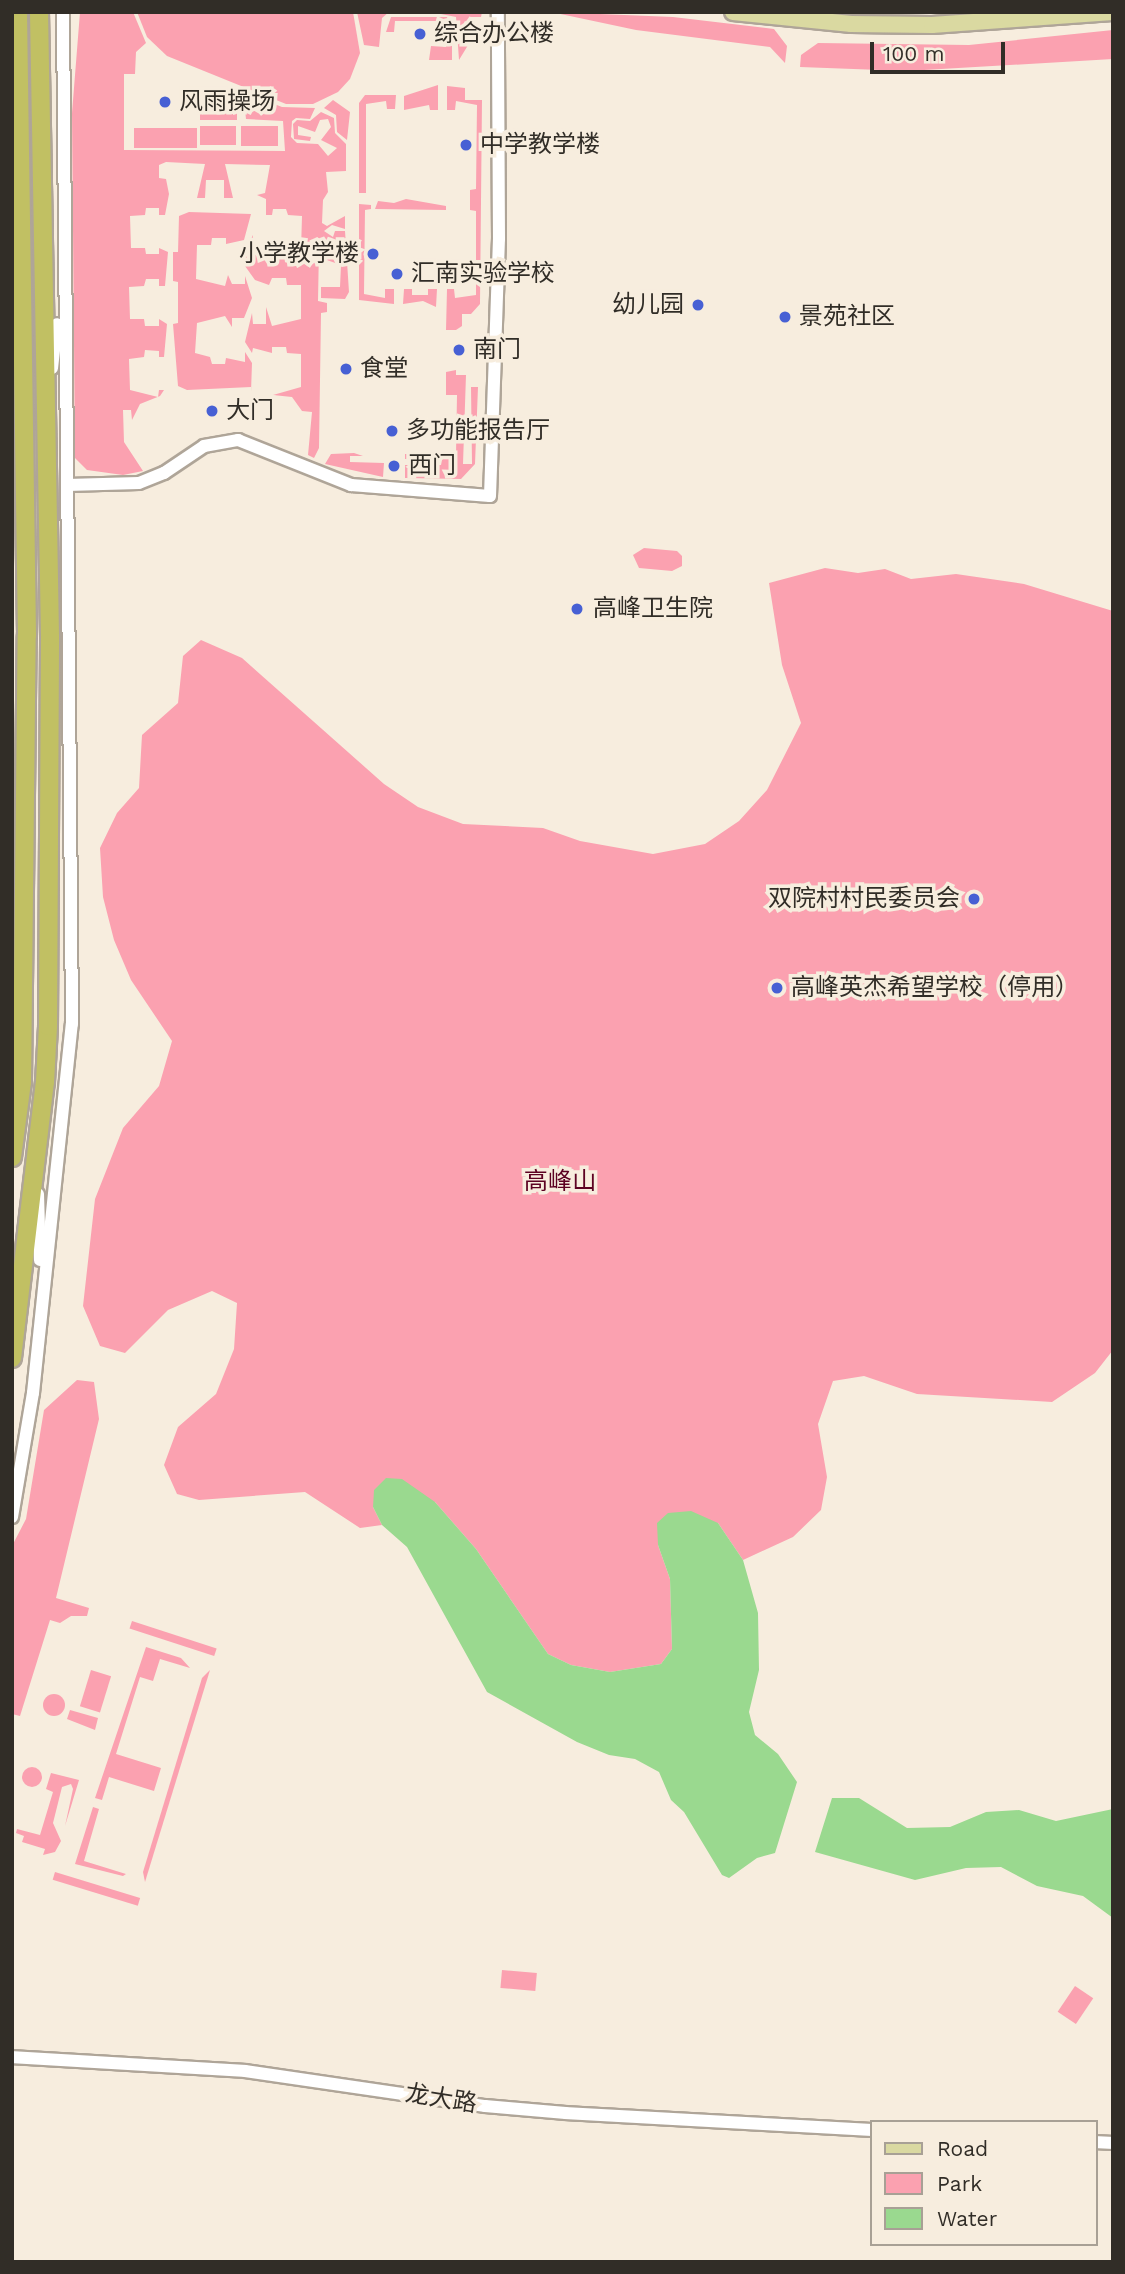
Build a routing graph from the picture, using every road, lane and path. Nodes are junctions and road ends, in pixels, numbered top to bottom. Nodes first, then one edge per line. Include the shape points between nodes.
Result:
1 (18, 12) edge
2 (39, 12) edge
3 (62, 12) edge
4 (498, 12) edge
5 (733, 12) edge
6 (1113, 12) edge
7 (62, 280) junction
8 (19, 297) junction
9 (12, 356) edge
10 (45, 428) junction
11 (67, 485) junction
12 (36, 1152) junction
13 (12, 1157) edge
14 (42, 1296) junction
15 (12, 1358) edge
16 (13, 1514) edge
17 (12, 2057) edge
18 (870, 2130) edge

1 - 8 highway
2 - 10 highway
3 - 7 street
4 - 11 street via 499,239 490,496 351,485 238,440 204,446 164,473 139,483
5 - 6 main road via 851,24 919,25
7 - 10 street
7 - 11 street
8 - 9 street
8 - 13 highway via 27,635 22,1082
10 - 12 highway via 50,636 48,1026
11 - 14 street via 72,1024
12 - 14 street
12 - 15 highway
14 - 16 street via 33,1393
17 - 18 street, 龙大路 via 245,2071 552,2112

